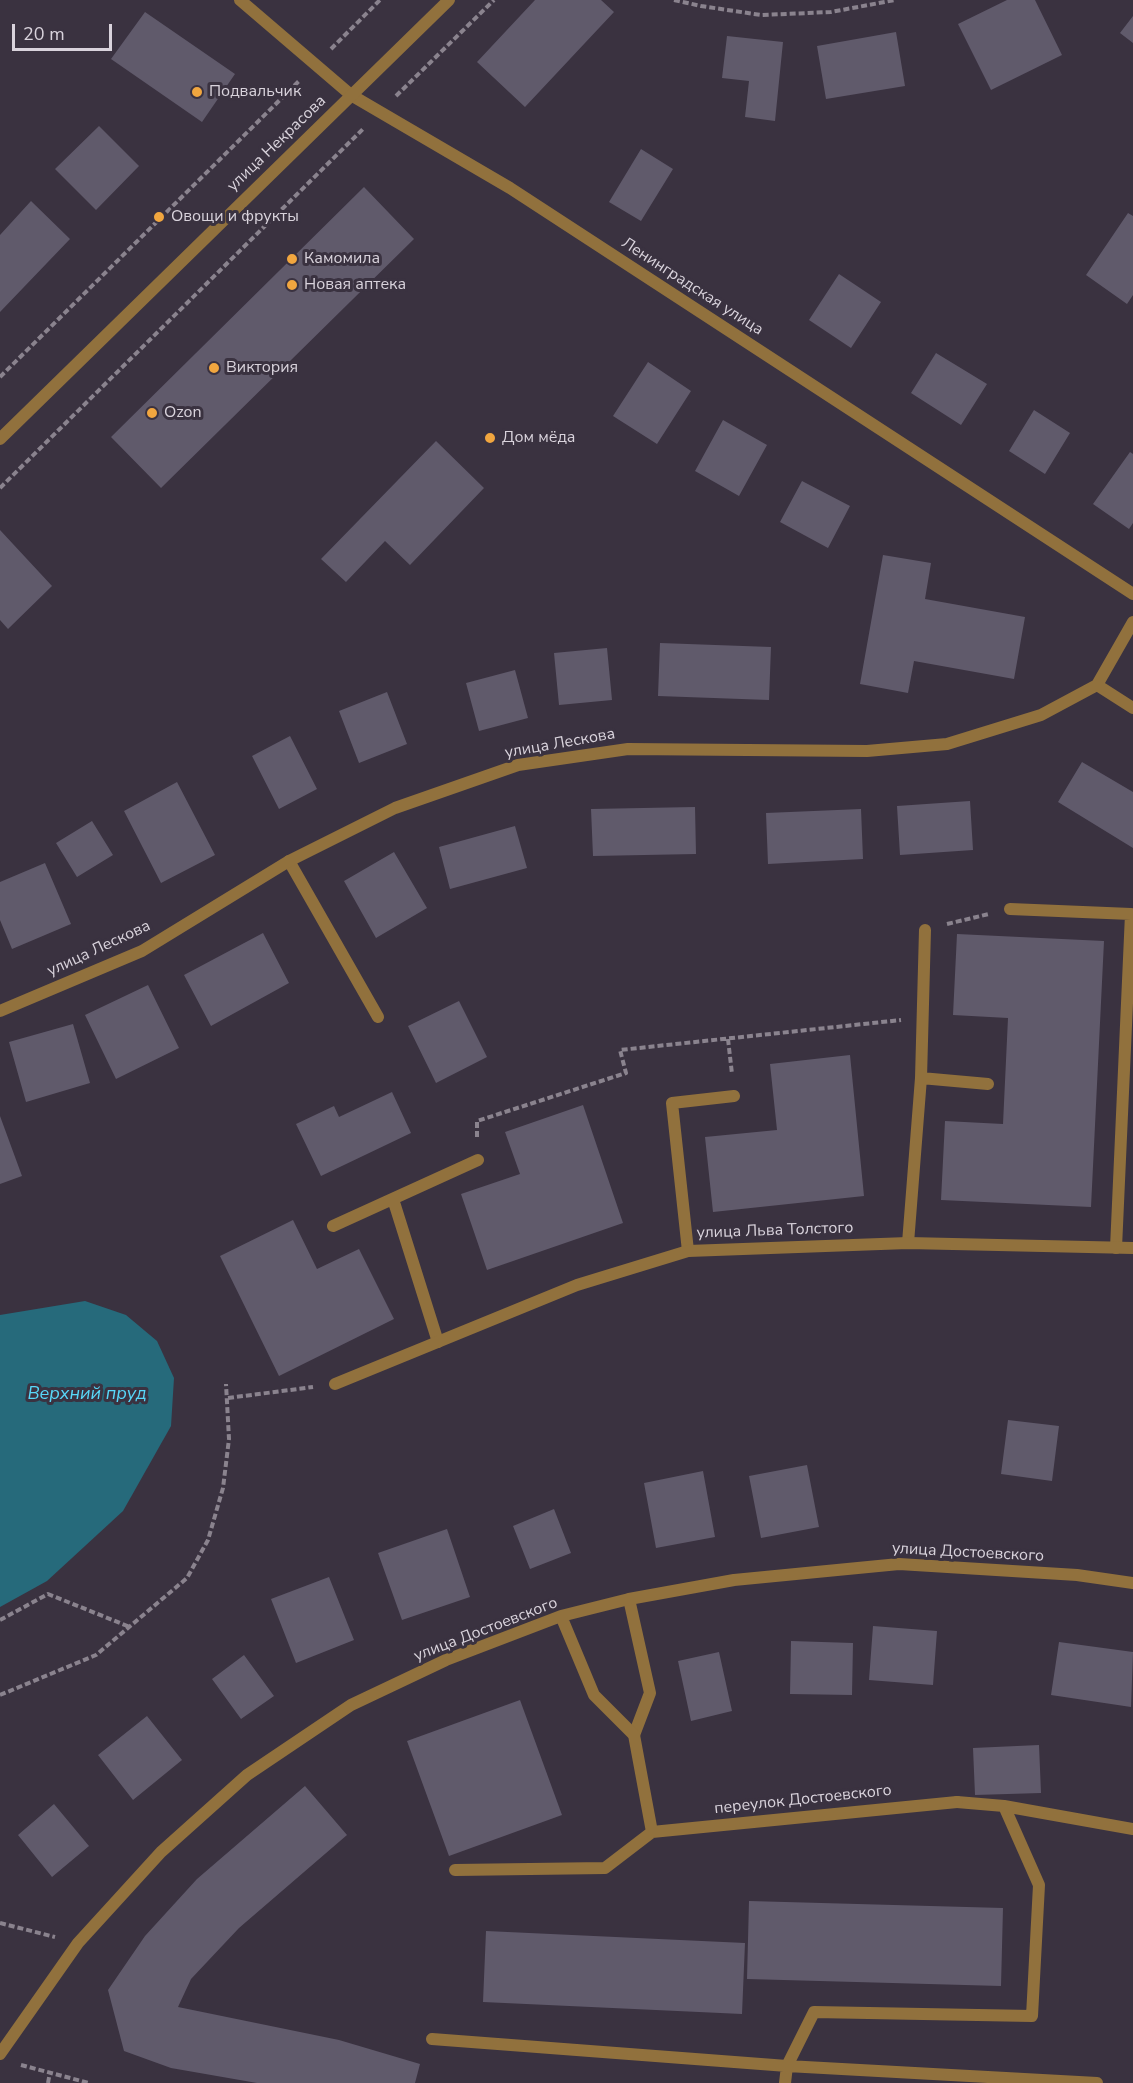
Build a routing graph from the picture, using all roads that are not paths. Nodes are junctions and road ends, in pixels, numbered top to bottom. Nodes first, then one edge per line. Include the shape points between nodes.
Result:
1 (240, 0) edge
2 (449, 0) edge
3 (351, 95) junction
4 (0, 439) edge
5 (1133, 594) edge
6 (1133, 622) edge
7 (1097, 685) junction
8 (1133, 708) edge
9 (289, 861) junction
10 (1010, 909) road end
11 (925, 930) road end
12 (0, 1011) edge
13 (378, 1017) dead end
14 (921, 1078) junction
15 (988, 1083) dead end
16 (734, 1096) road end
17 (478, 1160) road end
18 (393, 1199) junction
19 (333, 1226) dead end
20 (908, 1243) junction
21 (1116, 1248) junction
22 (1133, 1248) edge
23 (688, 1251) junction
24 (438, 1342) junction
25 (335, 1384) road end
26 (1133, 1583) edge
27 (629, 1599) junction
28 (561, 1617) junction
29 (633, 1735) junction
30 (1004, 1806) junction
31 (1133, 1829) edge
32 (652, 1832) junction
33 (455, 1870) dead end
34 (432, 2039) dead end
35 (0, 2054) edge
36 (787, 2066) junction
37 (785, 2083) edge
38 (1097, 2083) edge

1 - 3 street, Ленинградская улица
2 - 3 street, улица Некрасова
3 - 4 street, улица Некрасова
3 - 5 street, Ленинградская улица via 510,188
6 - 7 street
7 - 8 street
7 - 9 street, улица Лескова via 1041,715 946,744 867,751 628,749 518,765 395,808
9 - 12 street, улица Лескова via 142,951
9 - 13 street
10 - 21 street via 1131,914
11 - 14 street
14 - 15 street
14 - 20 street
16 - 23 street via 672,1103
17 - 18 street
18 - 19 street
18 - 24 street
20 - 21 street, улица Льва Толстого
20 - 23 street, улица Льва Толстого
21 - 22 street, улица Льва Толстого
23 - 24 street, улица Льва Толстого via 577,1285
24 - 25 street, улица Льва Толстого
26 - 27 street, улица Достоевского via 1077,1575 899,1563 734,1580
27 - 28 street, улица Достоевского
27 - 29 street via 650,1693
28 - 29 street via 594,1695
28 - 35 street, улица Достоевского via 446,1660 351,1705 247,1775 161,1852 78,1943
29 - 32 street
30 - 31 street, переулок Достоевского
30 - 32 street, переулок Достоевского via 957,1802
30 - 36 street via 1039,1885 1032,2016 814,2012
32 - 33 street via 605,1868
34 - 36 street
36 - 37 street
36 - 38 street

